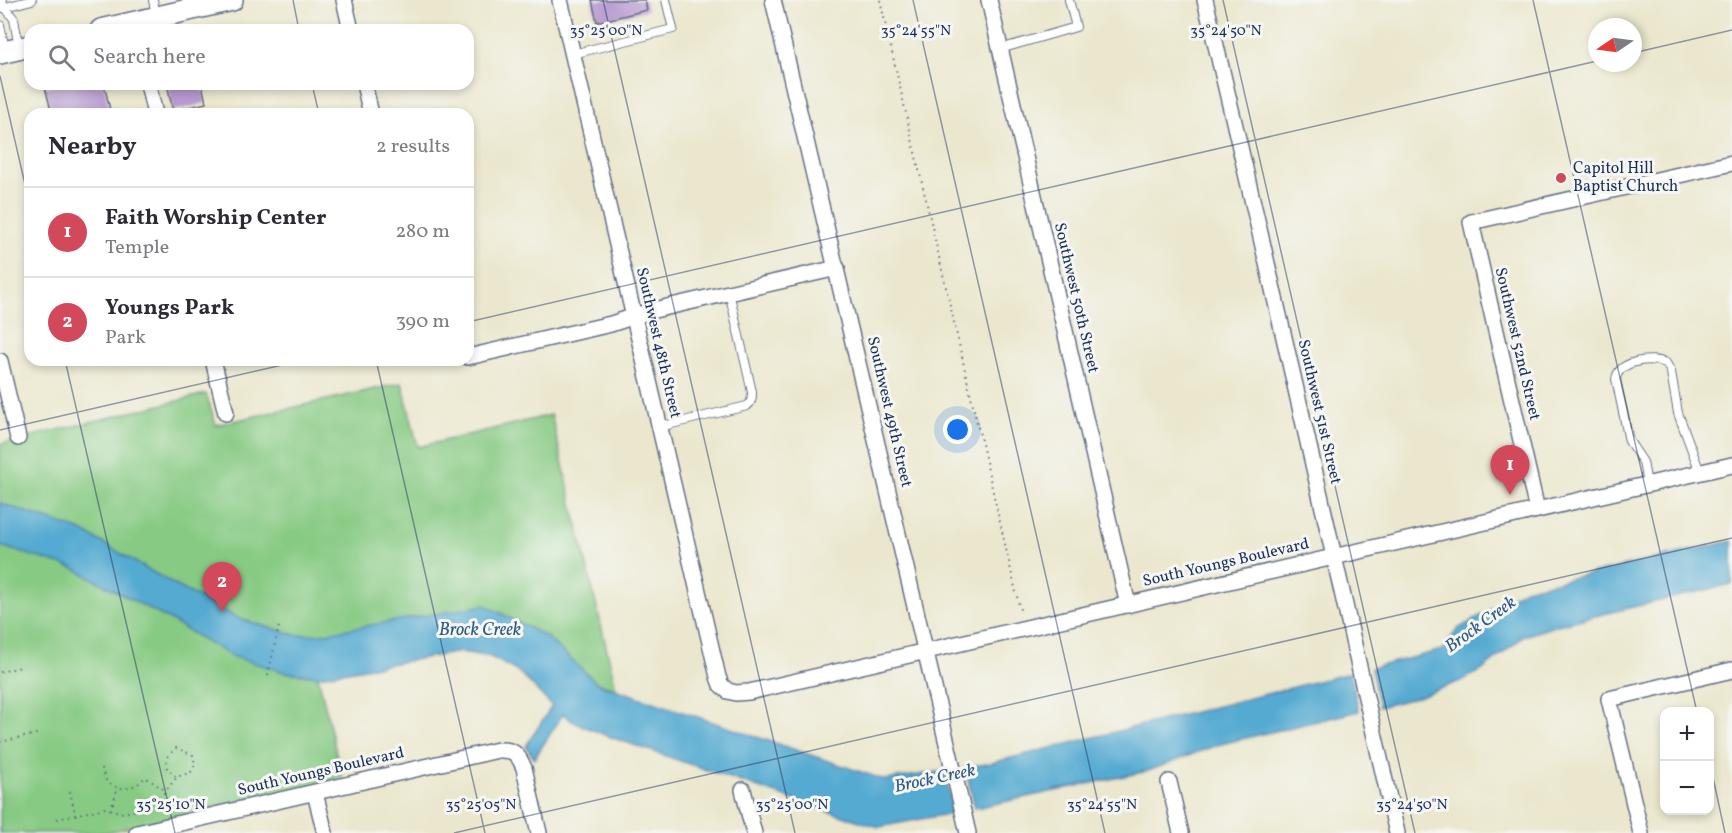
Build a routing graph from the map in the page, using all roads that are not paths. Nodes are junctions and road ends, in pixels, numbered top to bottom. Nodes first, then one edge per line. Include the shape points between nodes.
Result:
1 (32, 0) edge
2 (344, 0) edge
3 (560, 0) edge
4 (666, 0) edge
5 (773, 0) edge
6 (989, 0) edge
7 (1069, 0) edge
8 (1205, 0) edge
9 (218, 2) edge
10 (1, 5) edge
11 (154, 9) edge
12 (0, 24) edge
13 (137, 24) edge
14 (350, 24) edge
15 (1000, 49) junction
16 (14, 50) edge
17 (573, 54) junction
18 (149, 90) edge
19 (365, 90) edge
20 (154, 108) edge
21 (370, 108) edge
22 (1732, 163) edge
23 (837, 268) junction
24 (729, 292) junction
25 (634, 316) junction
26 (474, 356) edge
27 (0, 362) edge
28 (214, 366) edge
29 (226, 413) dead end
30 (659, 427) junction
31 (18, 438) dead end
32 (1732, 465) edge
33 (1700, 472) junction
34 (1647, 484) junction
35 (1537, 510) junction
36 (1333, 557) junction
37 (1128, 604) junction
38 (926, 652) junction
39 (1732, 670) edge
40 (728, 691) joint
41 (1169, 782) dead end
42 (743, 790) dead end
43 (315, 793) junction
44 (137, 833) edge
45 (325, 833) edge
46 (539, 833) edge
47 (754, 833) edge
48 (968, 833) edge
49 (1181, 833) edge
50 (1397, 833) edge
51 (1641, 833) edge

1 - 10 lane
2 - 14 street
3 - 17 street, Southwest 48th Street
4 - 17 lane via 673,29
5 - 23 street, Southwest 49th Street
6 - 15 street, Southwest 50th Street
7 - 15 lane via 1076,27
8 - 36 street, Southwest 51st Street
9 - 11 main road
10 - 12 lane
10 - 16 lane via 14,19
11 - 13 main road
12 - 16 lane
15 - 37 street, Southwest 50th Street
17 - 25 street, Southwest 48th Street
18 - 20 street
19 - 21 street
22 - 35 street, Southwest 52nd Street via 1471,222
23 - 24 street
23 - 38 street, Southwest 49th Street
24 - 25 street
24 - 30 lane via 752,392 751,403
25 - 26 street
25 - 30 street, Southwest 48th Street
27 - 31 street
28 - 29 street
30 - 40 street, Southwest 48th Street via 718,677
32 - 33 street, South Youngs Boulevard
33 - 34 street, South Youngs Boulevard
33 - 34 lane via 1678,413 1671,372 1666,363 1644,361 1627,365 1616,380 1629,441 1643,462
34 - 35 street, South Youngs Boulevard
35 - 36 street, South Youngs Boulevard
36 - 37 street, South Youngs Boulevard
36 - 50 street, Southwest 51st Street
37 - 38 street, South Youngs Boulevard
38 - 40 street, South Youngs Boulevard via 749,692
38 - 48 street, Southwest 49th Street
39 - 51 street via 1609,699
41 - 49 street
42 - 47 street
43 - 44 street, South Youngs Boulevard
43 - 45 street
43 - 46 street, South Youngs Boulevard via 507,750 520,758 524,768

